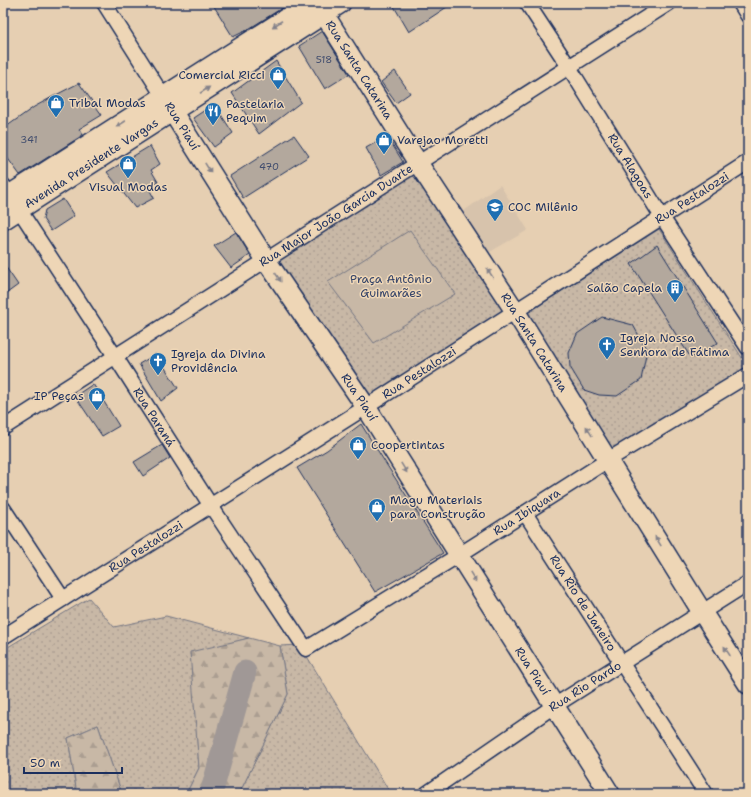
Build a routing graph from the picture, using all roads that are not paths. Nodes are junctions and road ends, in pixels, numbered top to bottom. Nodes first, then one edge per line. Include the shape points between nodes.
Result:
1 (104, 3) edge
2 (341, 3) edge
3 (527, 3) edge
4 (669, 3) edge
5 (740, 3) edge
6 (317, 7) edge
7 (748, 16) edge
8 (569, 67) junction
9 (168, 104) junction
10 (748, 162) edge
11 (418, 163) junction
12 (9, 197) edge
13 (662, 217) junction
14 (3, 220) edge
15 (266, 260) junction
16 (515, 311) junction
17 (748, 348) edge
18 (115, 356) junction
19 (748, 376) edge
20 (366, 407) junction
21 (3, 428) edge
22 (608, 460) junction
23 (211, 506) junction
24 (3, 508) edge
25 (525, 513) junction
26 (459, 555) junction
27 (748, 583) edge
28 (63, 599) junction
29 (702, 612) junction
30 (3, 637) edge
31 (306, 649) joint
32 (622, 664) junction
33 (748, 684) edge
34 (554, 706) junction
35 (426, 794) edge
36 (610, 794) edge
37 (706, 794) edge

1 - 9 street, Rua Piauí
2 - 6 main road, Avenida Presidente Vargas
3 - 8 street, Rua Alagoas
4 - 8 street, Rua Major João Garcia Duarte
5 - 7 street
6 - 9 main road, Avenida Presidente Vargas
6 - 11 main road, Rua Santa Catarina
8 - 11 street, Rua Major João Garcia Duarte
8 - 13 street, Rua Alagoas
9 - 12 main road, Avenida Presidente Vargas
9 -> 15 main road, Rua Piauí
10 - 13 street, Rua Pestalozzi
11 - 15 street, Rua Major João Garcia Duarte
16 -> 11 main road, Rua Santa Catarina
12 - 14 main road, Avenida Presidente Vargas
12 - 18 street, Rua Paraná
13 - 16 street, Rua Pestalozzi
13 - 17 street, Rua Alagoas
15 - 18 street, Rua Major João Garcia Duarte
15 -> 20 main road, Rua Piauí
16 - 20 street, Rua Pestalozzi
22 -> 16 main road, Rua Santa Catarina
18 - 21 street, Rua Major João Garcia Duarte
18 - 23 street, Rua Paraná
19 - 22 street, Rua Ibiquara
20 - 23 street, Rua Pestalozzi
20 -> 26 main road, Rua Piauí
22 - 25 street, Rua Ibiquara
29 -> 22 main road, Rua Santa Catarina
23 - 28 street, Rua Pestalozzi
23 - 31 street, Rua Paraná
24 - 28 street
25 - 26 street, Rua Ibiquara
25 - 32 street, Rua Rio de Janeiro
26 - 31 street, Rua Ibiquara
26 -> 34 main road, Rua Piauí
27 - 29 street, Rua Rio Pardo
28 - 30 street, Rua Pestalozzi
29 - 32 street, Rua Rio Pardo
33 -> 29 main road, Rua Santa Catarina
32 - 34 street, Rua Rio Pardo
32 - 37 street, Rua Rio de Janeiro
34 - 35 street, Rua Rio Pardo
34 - 36 main road, Rua Piauí

